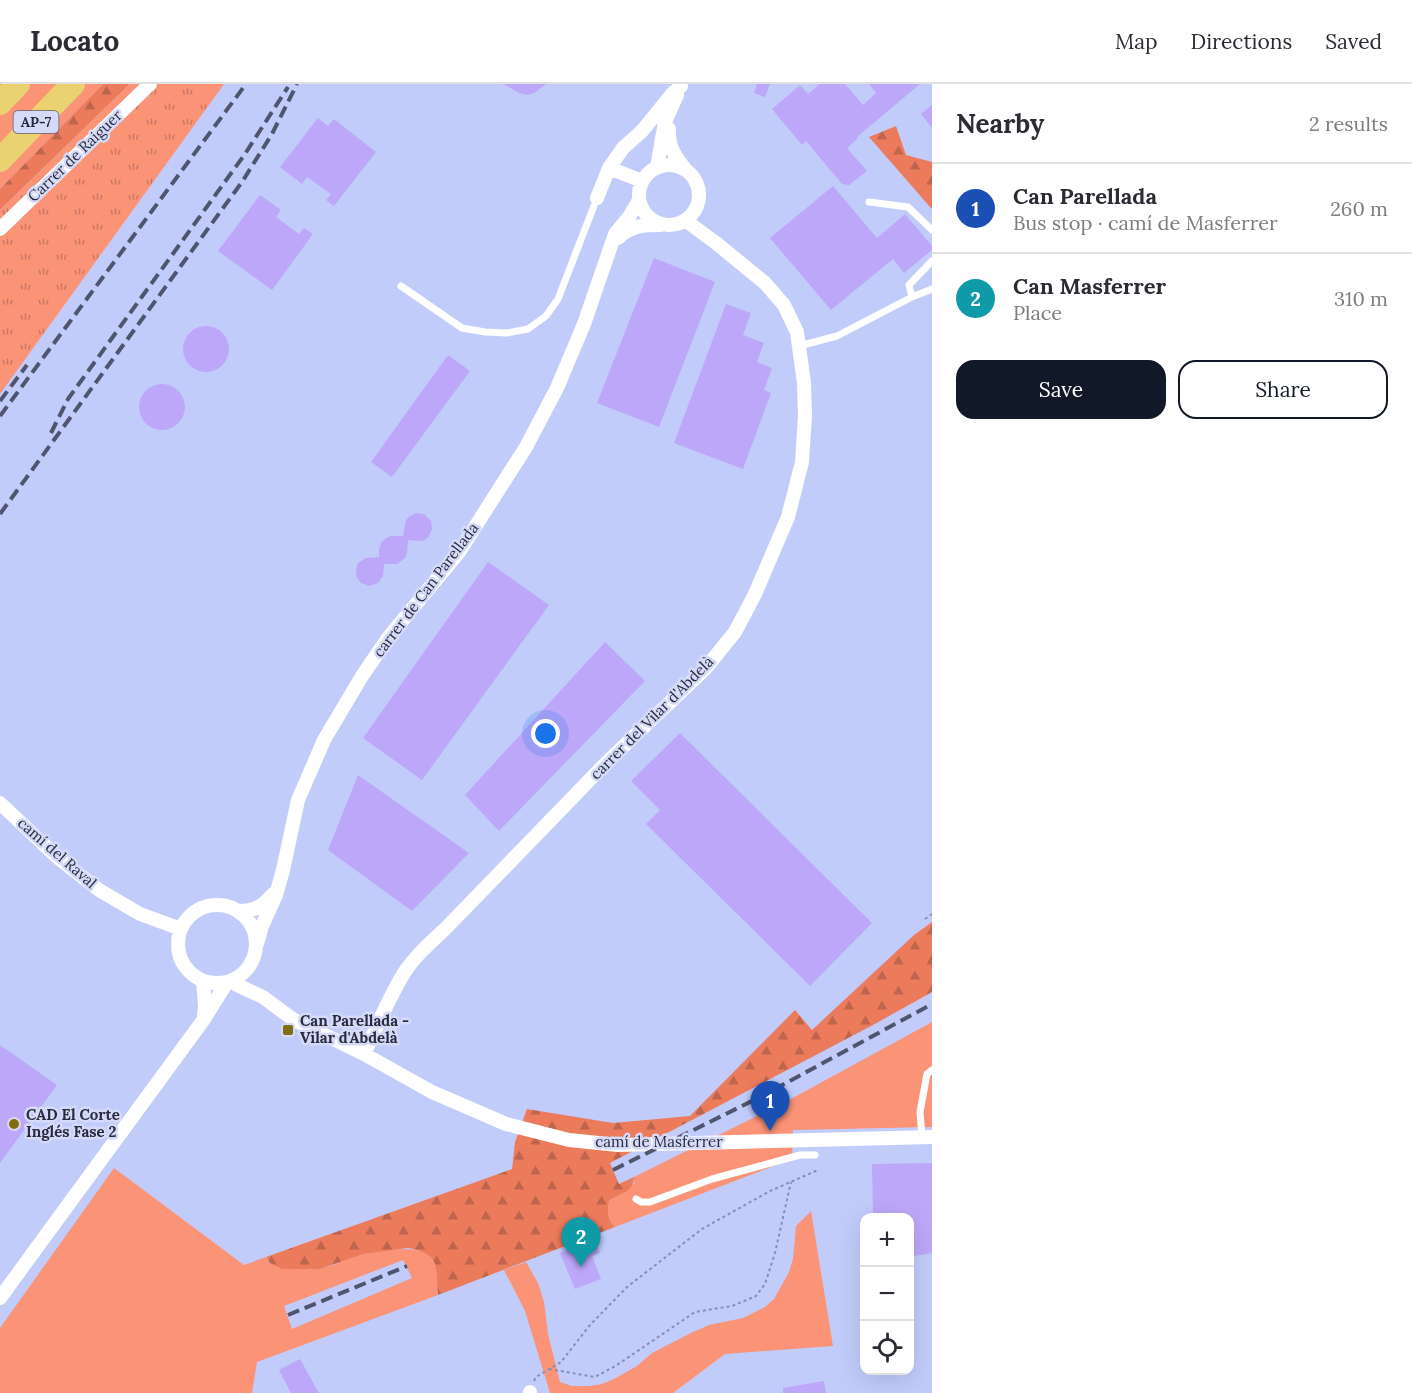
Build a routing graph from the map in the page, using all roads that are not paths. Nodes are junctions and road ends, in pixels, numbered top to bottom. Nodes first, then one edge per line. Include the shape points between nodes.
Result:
1 (18, 84) edge
2 (73, 84) edge
3 (150, 84) edge
4 (675, 90) edge
5 (0, 103) edge
6 (0, 160) edge
7 (657, 167) junction
8 (609, 168) junction
9 (686, 170) junction
10 (642, 181) junction
11 (597, 198) joint
12 (639, 200) junction
13 (869, 202) dead end
14 (697, 205) junction
15 (685, 220) junction
16 (666, 225) junction
17 (0, 229) edge
18 (932, 230) edge
19 (716, 243) junction
20 (609, 248) junction
21 (932, 261) edge
22 (401, 286) dead end
23 (932, 289) edge
24 (912, 297) junction
25 (799, 346) junction
26 (0, 803) edge
27 (283, 870) junction
28 (238, 911) junction
29 (181, 929) junction
30 (257, 944) junction
31 (248, 969) junction
32 (202, 981) junction
33 (229, 981) junction
34 (273, 1005) junction
35 (204, 1018) junction
36 (364, 1054) junction
37 (932, 1070) edge
38 (927, 1137) edge
39 (815, 1155) dead end
40 (636, 1199) dead end
41 (0, 1298) edge

1 - 5 highway, AP-7
2 - 6 highway, AP-7
3 - 17 street, Carrer de Raiguer
4 - 7 street
4 - 8 street
4 - 9 street via 669,136 672,150
7 - 9 street
7 - 10 street
8 - 10 street
8 - 11 street
9 - 14 street via 698,186
10 - 12 street
11 - 22 lane via 558,299 546,316 528,329 507,333 462,328
12 - 16 street via 648,217
12 - 20 street, carrer de Can Parellada
13 - 18 lane via 908,207
14 - 15 street
14 - 19 street, carrer del Vilar d'Abdelà via 699,218
15 - 16 street
15 - 19 street, carrer del Vilar d'Abdelà
16 - 20 street via 634,227
19 - 25 street, carrer del Vilar d'Abdelà via 765,283 783,305 797,332
20 - 27 street, carrer de Can Parellada via 584,324 526,447 459,552 368,666 324,740 298,800
21 - 24 lane via 909,285
23 - 24 lane
24 - 25 lane via 837,336
25 - 36 street, carrer del Vilar d'Abdelà via 805,416 802,462 788,517 735,632 705,669 607,762 425,948 405,972
26 - 29 street, camí del Raval via 99,890 140,914
27 - 28 street, carrer de Can Parellada via 265,903 251,911
27 - 30 street, carrer de Can Parellada
28 - 29 street via 212,905 188,918
28 - 30 street via 255,931
29 - 32 street via 179,953 184,965
30 - 31 street
31 - 33 street
31 - 34 street, camí de Masferrer via 256,986
32 - 33 street
32 - 35 street
33 - 34 street, camí de Masferrer
33 - 35 street
34 - 36 street, camí de Masferrer via 294,1020
35 - 41 street
36 - 38 street, camí de Masferrer via 432,1092 506,1124 569,1140 618,1145
37 - 38 lane via 927,1074 920,1112
39 - 40 lane via 800,1155 712,1179 650,1202

